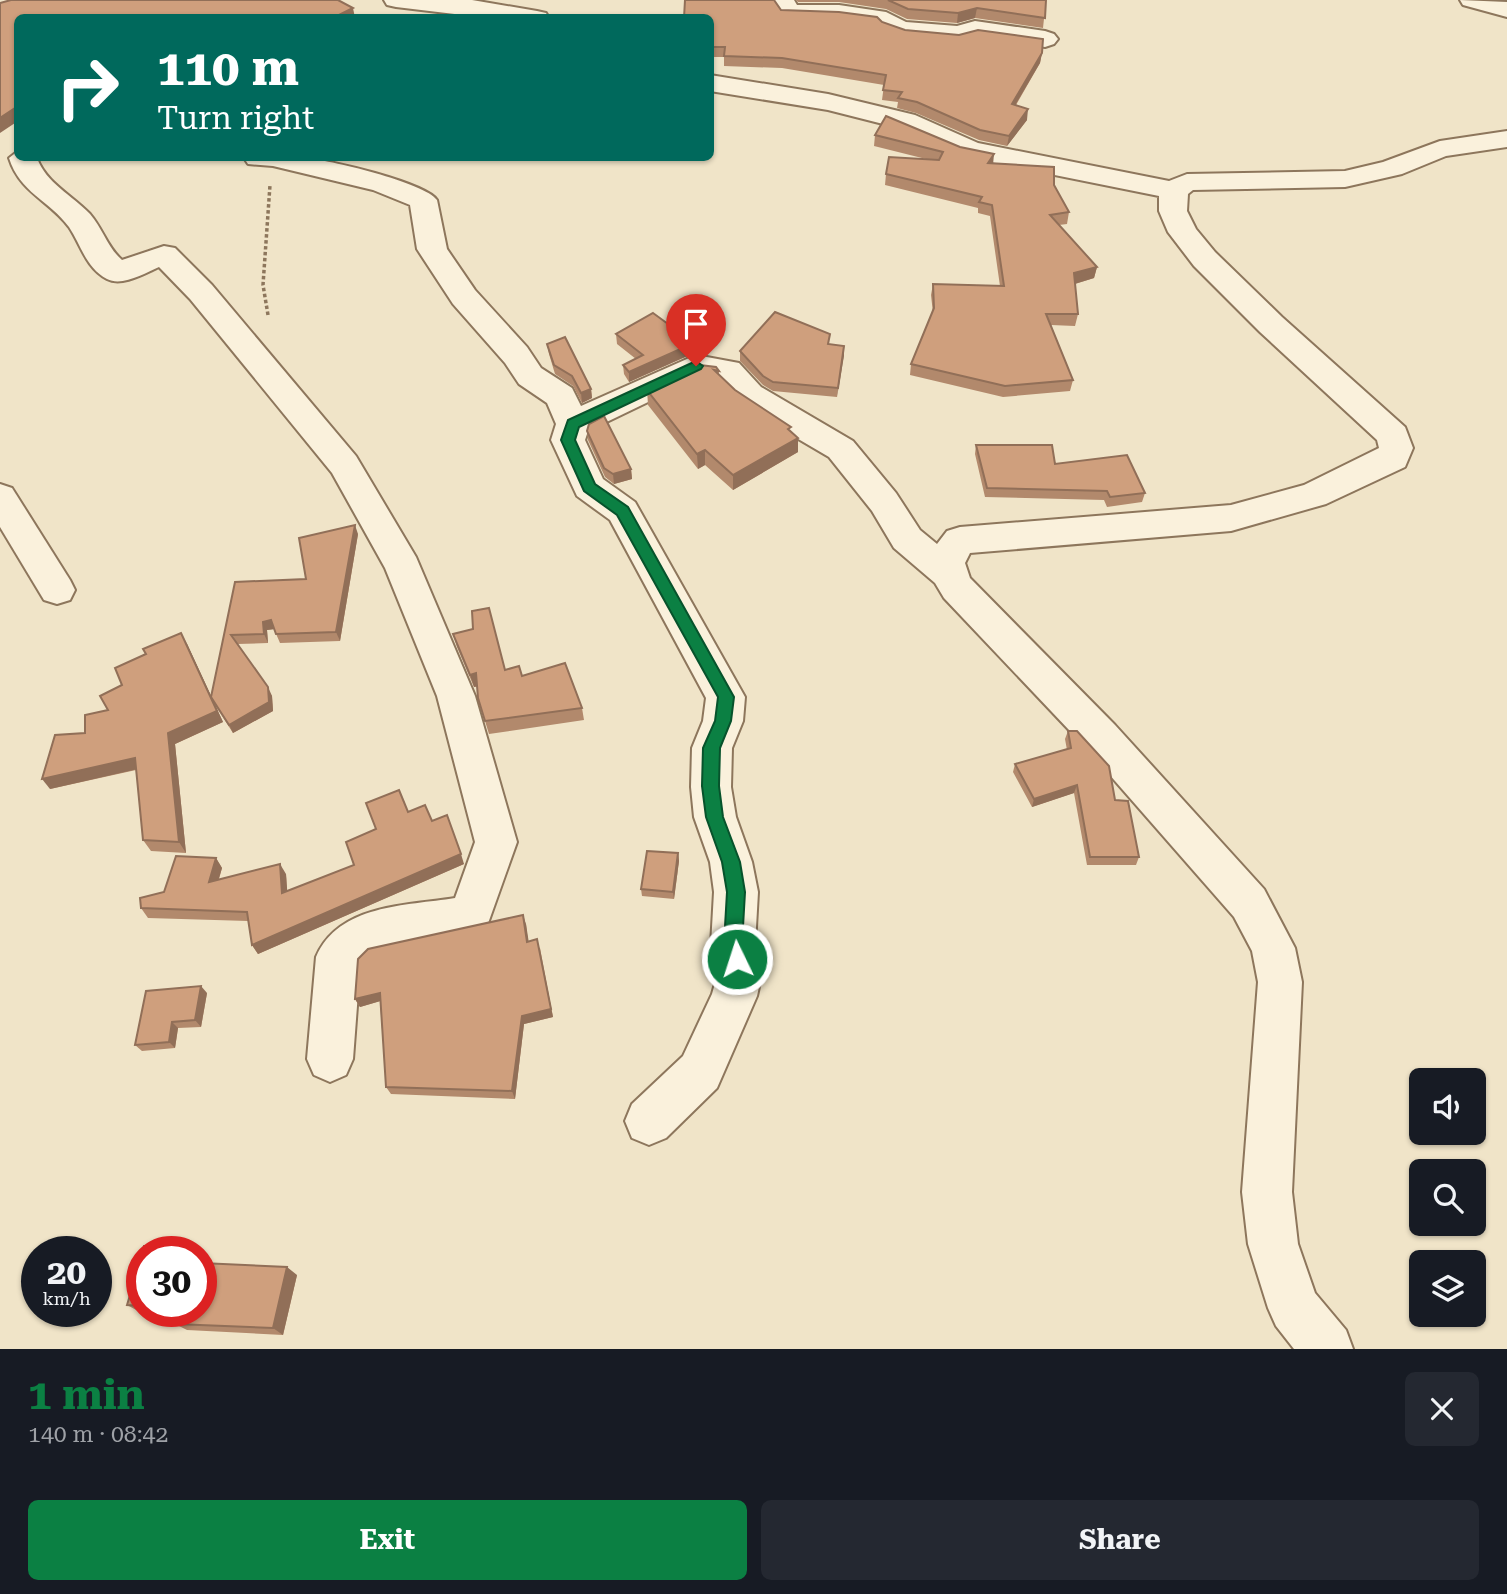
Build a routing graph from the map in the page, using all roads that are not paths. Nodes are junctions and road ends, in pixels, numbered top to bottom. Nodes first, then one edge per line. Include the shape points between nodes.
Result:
1 (396, 0) edge
2 (781, 0) edge
3 (1472, 0) edge
4 (455, 2) edge
5 (1507, 10) edge
6 (516, 14) edge
7 (1045, 39) edge
8 (714, 84) edge
9 (1507, 139) edge
10 (14, 156) edge
11 (24, 161) edge
12 (286, 161) edge
13 (0, 168) edge
14 (1174, 190) junction
15 (573, 424) junction
16 (0, 497) edge
17 (947, 573) junction
18 (57, 590) dead end
19 (330, 1059) dead end
20 (649, 1121) dead end
21 (1327, 1349) edge

1 - 4 street
2 - 7 street via 790,12 839,12 886,19 904,29 958,34 975,29
3 - 5 street
4 - 6 street
8 - 14 street via 828,102 905,121 970,150
9 - 14 street via 1440,149 1392,168 1345,179 1187,182
10 - 13 street
11 - 19 street via 28,174 80,221 100,257 118,272 164,255 201,292 344,465 403,567 456,696 496,842 471,915 365,933 338,957
12 - 15 street via 382,184 423,200 432,249 464,297 530,376 560,396
14 - 17 street via 1173,212 1192,245 1393,435 1393,458 1314,495 1231,518 960,540 946,557
15 - 17 street via 696,366 727,371 749,395 841,449 907,539
15 - 20 street via 568,440 589,487 623,511 726,697 712,748 711,786 715,817 733,872 733,944 740,973 701,1072
16 - 18 street
17 - 21 street via 1249,903 1273,948 1280,982 1267,1192 1273,1244 1294,1308

